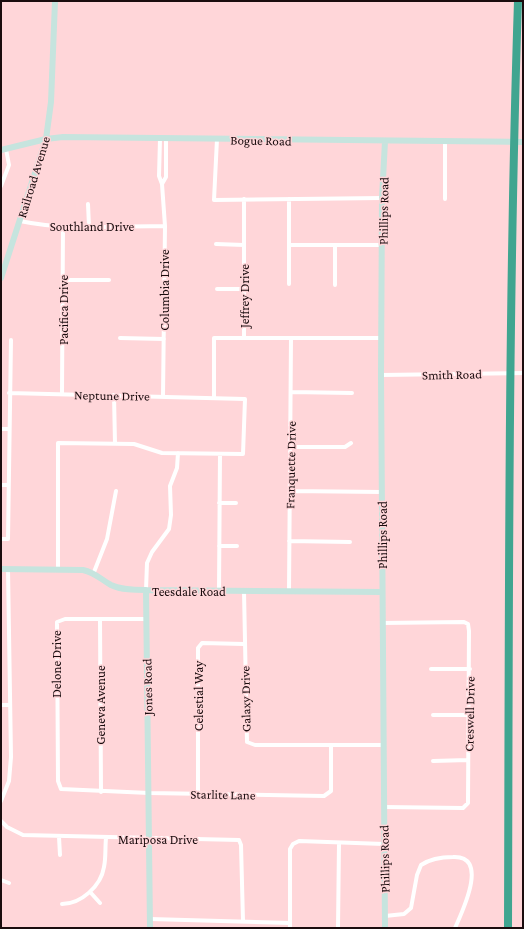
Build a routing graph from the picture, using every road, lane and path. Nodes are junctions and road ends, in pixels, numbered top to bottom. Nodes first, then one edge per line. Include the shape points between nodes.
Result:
1 (54, 1) edge
2 (518, 1) edge
3 (46, 139) junction
4 (163, 139) junction
5 (217, 139) junction
6 (385, 141) junction
7 (445, 142) junction
8 (523, 142) edge
9 (514, 143) junction
10 (4, 150) edge
11 (1, 185) edge
12 (382, 198) junction
13 (244, 199) junction
14 (288, 199) junction
15 (445, 199) dead end
16 (88, 204) dead end
17 (20, 221) junction
18 (63, 226) junction
19 (89, 226) junction
20 (165, 226) junction
21 (216, 244) dead end
22 (244, 245) junction
23 (289, 245) junction
24 (335, 245) junction
25 (382, 245) junction
26 (3, 266) edge
27 (1, 278) edge
28 (63, 280) junction
29 (109, 280) dead end
30 (289, 284) dead end
31 (334, 285) dead end
32 (217, 289) dead end
33 (244, 289) junction
34 (120, 338) dead end
35 (244, 338) junction
36 (291, 338) junction
37 (382, 338) junction
38 (164, 339) junction
39 (11, 340) dead end
40 (510, 373) junction
41 (523, 373) edge
42 (381, 375) junction
43 (291, 392) junction
44 (9, 393) junction
45 (352, 393) dead end
46 (62, 394) junction
47 (114, 395) junction
48 (163, 396) junction
49 (214, 397) junction
50 (1, 429) edge
51 (9, 429) junction
52 (351, 443) dead end
53 (115, 444) junction
54 (290, 447) junction
55 (178, 453) junction
56 (220, 454) junction
57 (1, 485) edge
58 (8, 485) junction
59 (116, 491) dead end
60 (290, 491) junction
61 (382, 492) junction
62 (236, 502) dead end
63 (219, 503) junction
64 (1, 539) edge
65 (289, 541) junction
66 (350, 542) dead end
67 (219, 546) junction
68 (237, 546) dead end
69 (4, 569) edge
70 (58, 569) junction
71 (94, 572) junction
72 (146, 590) junction
73 (219, 591) junction
74 (244, 591) junction
75 (289, 592) junction
76 (382, 592) junction
77 (100, 619) junction
78 (146, 619) junction
79 (382, 623) junction
80 (244, 644) junction
81 (431, 668) dead end
82 (470, 669) junction
83 (1, 705) edge
84 (9, 705) junction
85 (433, 714) dead end
86 (468, 715) junction
87 (331, 745) junction
88 (383, 745) junction
89 (468, 760) junction
90 (433, 761) dead end
91 (67, 791) joint
92 (101, 792) junction
93 (149, 793) junction
94 (198, 794) junction
95 (1, 801) edge
96 (384, 807) junction
97 (1, 821) edge
98 (59, 837) junction
99 (106, 838) junction
100 (148, 839) junction
101 (339, 843) junction
102 (384, 844) junction
103 (60, 855) dead end
104 (1, 880) edge
105 (9, 883) dead end
106 (91, 893) junction
107 (100, 903) dead end
108 (62, 904) dead end
109 (385, 916) junction
110 (150, 919) junction
111 (243, 921) junction
112 (290, 923) junction
113 (150, 928) edge
114 (290, 928) edge
115 (338, 928) edge
116 (385, 928) edge
117 (455, 928) edge
118 (508, 928) edge

1 - 3 street, Railroad Avenue via 51,102
2 - 9 highway
3 - 4 street, Bogue Road
3 - 10 street, Bogue Road
3 - 17 street, Railroad Avenue
4 - 5 street, Bogue Road
4 - 20 street, Columbia Drive via 166,177 162,184
5 - 6 street, Bogue Road
5 - 13 street via 214,200
6 - 7 street, Bogue Road
6 - 12 street, Phillips Road
7 - 9 street, Bogue Road
7 - 15 street
8 - 9 street, Bogue Road
9 - 40 highway
10 - 11 street via 9,165
12 - 14 street
12 - 25 street, Phillips Road
13 - 14 street
13 - 22 street, Jeffrey Drive
14 - 23 street
16 - 19 street
17 - 18 street, Southland Drive
17 - 26 street, Railroad Avenue
18 - 19 street, Southland Drive
18 - 28 street, Pacifica Drive
19 - 20 street, Southland Drive
20 - 38 street, Columbia Drive
21 - 22 street
22 - 33 street, Jeffrey Drive
23 - 24 street
23 - 30 street
24 - 25 street
24 - 31 street
25 - 37 street, Phillips Road
26 - 27 street, Railroad Avenue
28 - 29 street
28 - 46 street, Pacifica Drive
32 - 33 street
33 - 35 street, Jeffrey Drive
34 - 38 street
35 - 36 street
35 - 49 street, Jeffrey Drive via 214,338
36 - 37 street
36 - 43 street, Franquette Drive
37 - 42 street, Phillips Road
38 - 48 street, Columbia Drive
39 - 44 street
40 - 41 street, Smith Road
40 - 42 street, Smith Road
40 - 118 highway
42 - 61 street, Phillips Road
43 - 45 street
43 - 54 street, Franquette Drive
44 - 46 street, Neptune Drive
44 - 51 street
46 - 47 street, Neptune Drive
47 - 48 street, Neptune Drive
47 - 53 street
48 - 49 street, Neptune Drive
49 - 56 street via 245,399 243,454
50 - 51 street
51 - 58 street
52 - 54 street via 345,447
53 - 55 street via 134,444 162,453
53 - 70 street via 58,443
54 - 60 street, Franquette Drive
55 - 56 street
55 - 72 street, Jones Road via 177,468 170,486 169,529 147,563
56 - 63 street
57 - 58 street
58 - 64 street via 8,540
59 - 71 street via 107,539
60 - 61 street
60 - 65 street, Franquette Drive
61 - 76 street, Phillips Road
62 - 63 street
63 - 67 street
65 - 66 street
65 - 75 street, Franquette Drive
67 - 68 street
67 - 73 street
69 - 70 street, Teesdale Road
69 - 84 street
70 - 71 street, Teesdale Road
71 - 72 street, Teesdale Road via 112,585
72 - 73 street, Teesdale Road
72 - 78 street, Jones Road
73 - 74 street, Teesdale Road
74 - 75 street, Teesdale Road
74 - 80 street, Galaxy Drive
75 - 76 street, Teesdale Road
76 - 79 street, Phillips Road
77 - 78 street, Delone Drive
77 - 91 street, Delone Drive via 61,619 56,624 58,781 60,788
77 - 92 street, Geneva Avenue
78 - 93 street, Jones Road
79 - 82 street, Creswell Drive via 468,624
79 - 88 street, Phillips Road
80 - 87 street, Galaxy Drive via 247,742 255,745
80 - 94 street, Celestial Way via 202,642 198,648
81 - 82 street
82 - 86 street, Creswell Drive
83 - 84 street
84 - 95 street via 9,781
85 - 86 street
86 - 89 street, Creswell Drive
87 - 88 street, Galaxy Drive
87 - 94 street, Starlite Lane via 331,791 324,796
88 - 96 street, Phillips Road
89 - 90 street
89 - 96 street, Creswell Drive via 468,803 464,808
91 - 92 street, Starlite Lane
92 - 93 street, Starlite Lane
93 - 94 street, Starlite Lane
93 - 100 street, Jones Road
96 - 102 street, Phillips Road
97 - 98 street, Mariposa Drive via 23,835
98 - 99 street, Mariposa Drive
98 - 103 street
99 - 100 street, Mariposa Drive
99 - 106 street via 104,868
100 - 110 street, Jones Road
100 - 111 street, Mariposa Drive via 239,840
101 - 102 street
101 - 112 street via 299,841 293,844 290,849
101 - 115 street
102 - 109 street, Phillips Road
104 - 105 street
106 - 107 street
106 - 108 street
109 - 116 street, Phillips Road
109 - 117 street via 404,914 411,908 420,865 431,860 461,857 469,862 472,878 465,905
110 - 111 street
110 - 113 street, Jones Road
111 - 112 street
112 - 114 street

